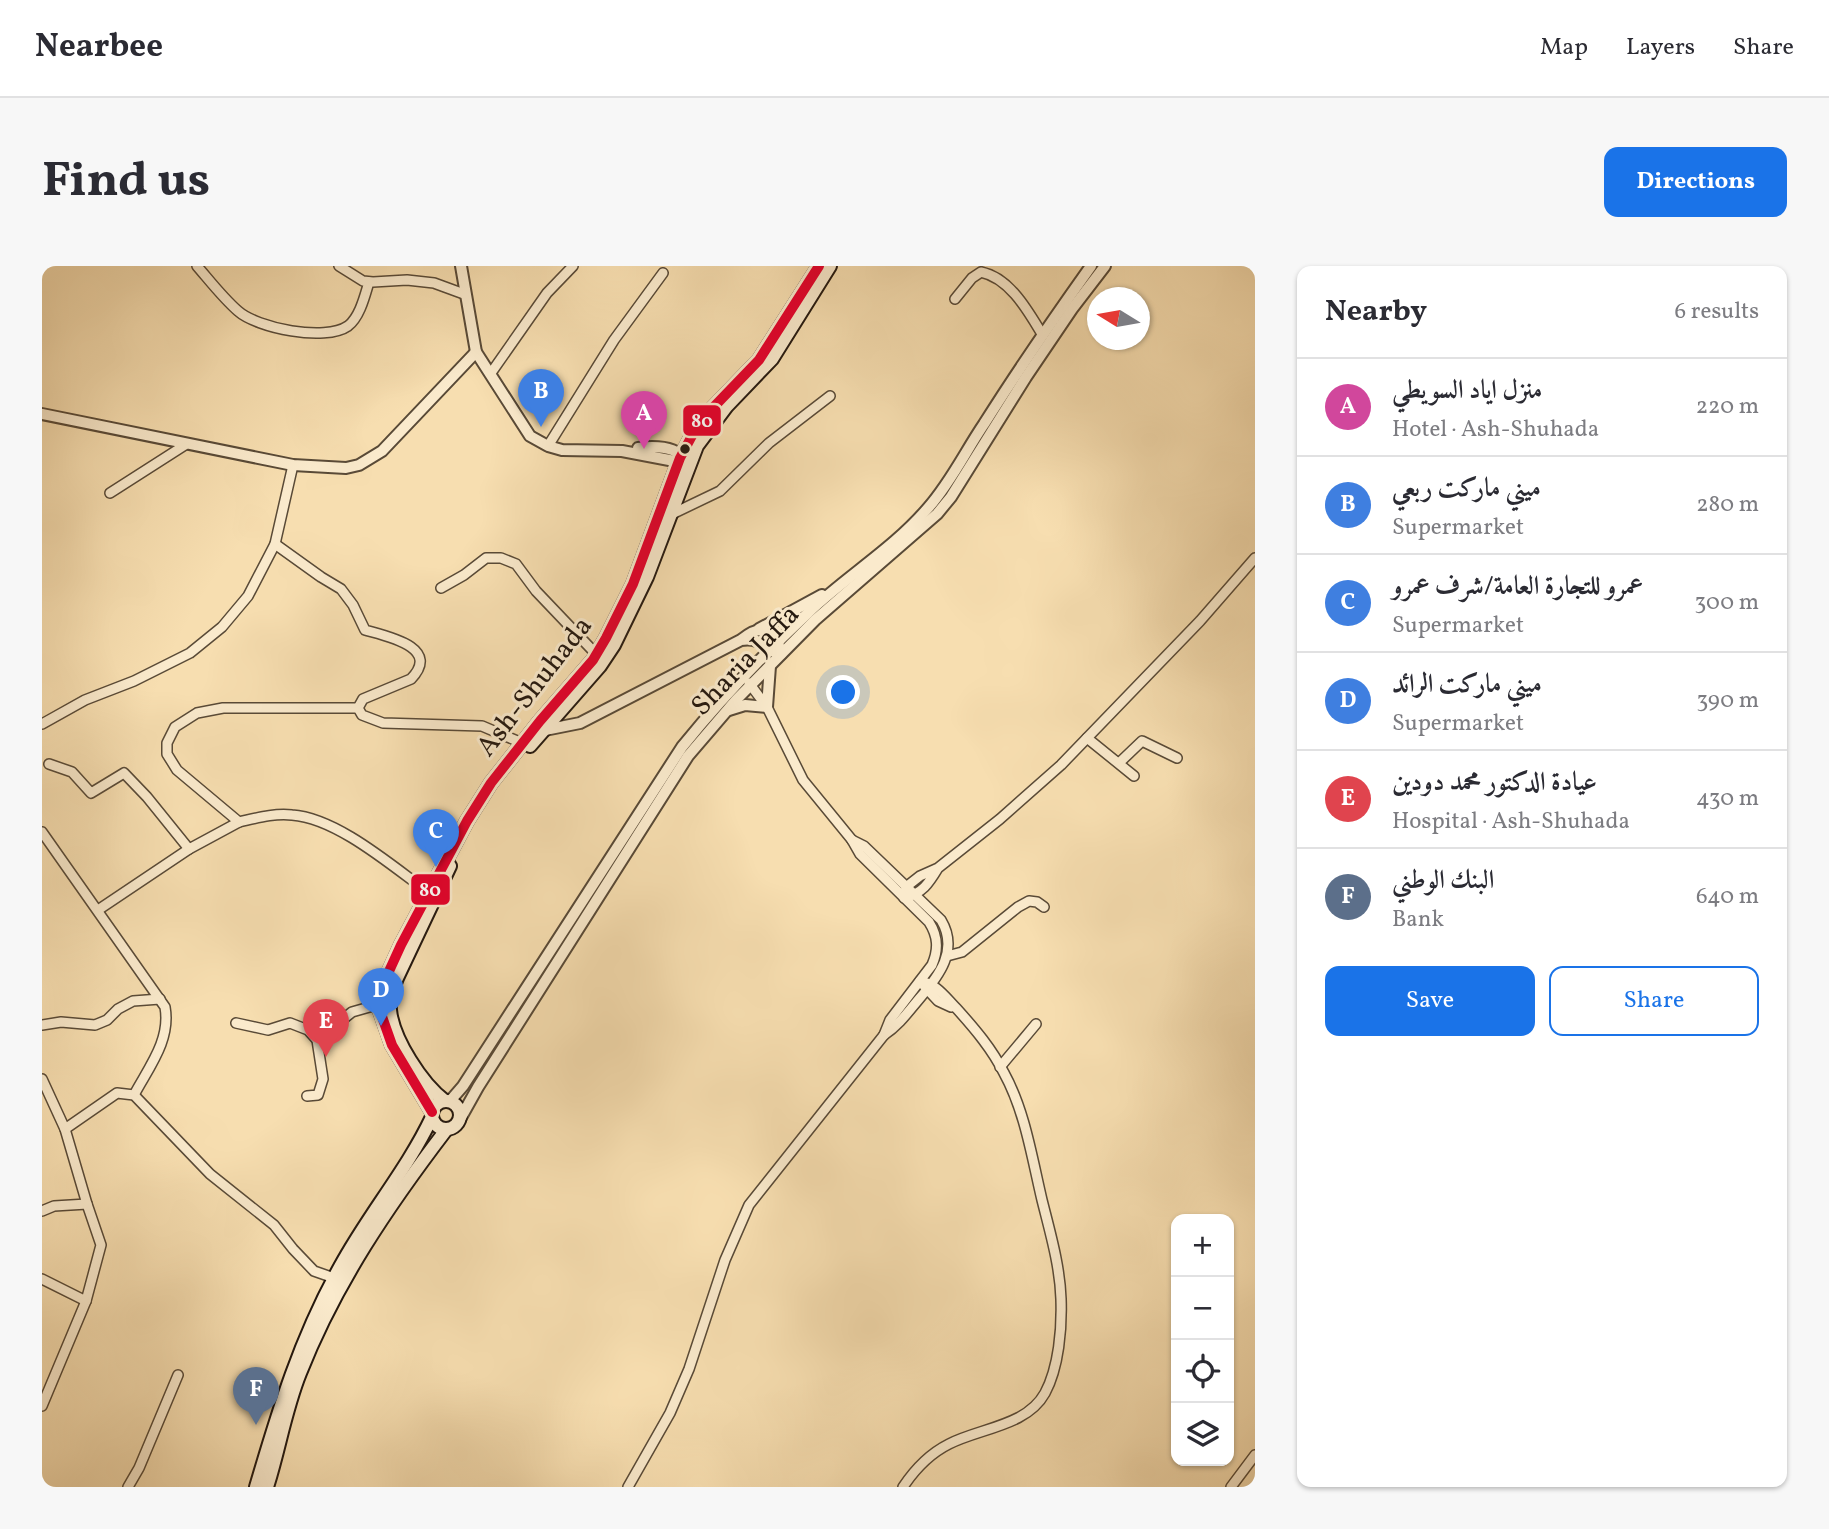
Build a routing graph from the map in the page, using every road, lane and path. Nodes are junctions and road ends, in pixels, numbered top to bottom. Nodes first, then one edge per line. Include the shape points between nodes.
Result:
1 (197, 266) edge
2 (339, 266) edge
3 (461, 266) edge
4 (573, 266) edge
5 (820, 266) edge
6 (830, 266) edge
7 (1091, 266) edge
8 (1105, 266) edge
9 (663, 273) dead end
10 (369, 282) junction
11 (464, 293) junction
12 (955, 299) dead end
13 (1042, 334) junction
14 (476, 352) junction
15 (491, 373) junction
16 (830, 396) dead end
17 (42, 414) edge
18 (185, 445) junction
19 (548, 446) junction
20 (683, 460) junction
21 (293, 466) junction
22 (110, 493) dead end
23 (668, 516) junction
24 (275, 544) junction
25 (1255, 558) edge
26 (840, 586) junction
27 (441, 588) dead end
28 (757, 630) junction
29 (741, 640) junction
30 (776, 650) junction
31 (596, 654) junction
32 (770, 666) junction
33 (748, 674) junction
34 (750, 686) junction
35 (766, 707) junction
36 (358, 708) junction
37 (725, 712) junction
38 (42, 724) edge
39 (537, 732) junction
40 (1087, 738) junction
41 (522, 743) junction
42 (1177, 758) dead end
43 (1120, 762) junction
44 (49, 764) dead end
45 (1134, 776) dead end
46 (239, 822) junction
47 (42, 832) edge
48 (852, 840) junction
49 (188, 849) junction
50 (938, 868) junction
51 (906, 887) junction
52 (428, 892) junction
53 (915, 896) junction
54 (904, 898) junction
55 (1044, 907) dead end
56 (98, 910) junction
57 (947, 956) junction
58 (920, 981) junction
59 (929, 987) junction
60 (160, 999) junction
61 (380, 1004) junction
62 (236, 1023) dead end
63 (1036, 1024) dead end
64 (42, 1025) edge
65 (884, 1035) junction
66 (317, 1040) junction
67 (1000, 1067) junction
68 (42, 1079) edge
69 (134, 1095) junction
70 (307, 1096) dead end
71 (447, 1101) junction
72 (432, 1114) junction
73 (459, 1121) junction
74 (65, 1129) junction
75 (446, 1129) junction
76 (87, 1204) junction
77 (42, 1211) edge
78 (334, 1278) junction
79 (42, 1279) edge
80 (86, 1301) junction
81 (178, 1375) dead end
82 (42, 1406) edge
83 (1255, 1454) edge
84 (128, 1487) edge
85 (256, 1487) edge
86 (267, 1487) edge
87 (628, 1487) edge
88 (903, 1487) edge
89 (1231, 1487) edge

1 - 10 street via 239,312 254,321 307,332 347,326
2 - 10 street
3 - 11 street
4 - 15 street via 547,293
5 - 20 main road, Ash-Shuhada via 759,360 706,415
6 - 20 main road, Ash-Shuhada via 772,359
7 - 13 street, Sharia Jaffa
8 - 30 street, Sharia Jaffa via 937,514
9 - 19 street via 614,340
10 - 11 street via 435,283
11 - 14 street
12 - 13 street via 981,272 997,278
13 - 26 street, Sharia Jaffa via 928,508
14 - 15 street
14 - 21 street via 372,459 346,468
15 - 19 street via 530,436
16 - 23 street via 769,443 720,491
17 - 18 street
18 - 21 street
18 - 22 street
19 - 20 street via 578,452 659,447
20 - 23 main road, Ash-Shuhada
20 - 31 main road, Ash-Shuhada via 618,617
21 - 24 street
23 - 39 main road, Ash-Shuhada via 647,577 614,645
24 - 36 street via 341,589 365,629 416,650 419,667 411,679 363,699
24 - 38 street via 248,596 190,653
25 - 40 street
26 - 28 street
26 - 30 street, Sharia Jaffa via 808,612
27 - 31 street via 486,558 516,564
28 - 29 street
28 - 30 street via 769,631
29 - 30 street via 761,641
29 - 39 street via 580,723
30 - 32 street, Sharia Jaffa
30 - 33 street, Sharia Jaffa
31 - 39 main road, Ash-Shuhada
32 - 34 street, Sharia Jaffa
32 - 35 street
33 - 34 street
33 - 71 street, Sharia Jaffa via 682,747 463,1086
34 - 35 street
34 - 37 street, Sharia Jaffa
35 - 37 street via 746,705
35 - 48 street via 803,780
36 - 41 street via 362,715 383,723 482,726
36 - 46 street via 214,709 175,727 167,743 169,760
37 - 73 street, Sharia Jaffa via 661,797
39 - 41 main road, Ash-Shuhada
39 - 71 main road, Ash-Shuhada via 473,826 391,993 396,1032 431,1090
40 - 43 street
40 - 50 street via 1000,819
41 - 52 main road, Ash-Shuhada via 467,821
42 - 43 street via 1142,741
43 - 45 street
44 - 49 street via 72,772 91,793 124,773
46 - 49 street
46 - 52 street via 273,814 316,819 364,846
47 - 56 street
48 - 51 street
48 - 54 street
49 - 56 street
50 - 51 street
50 - 53 street
51 - 53 street
51 - 54 street
52 - 61 main road, Ash-Shuhada via 385,980
53 - 54 street
53 - 57 street via 945,927
54 - 58 street via 935,932 936,956
55 - 57 street via 1029,901 962,952
56 - 60 street
57 - 59 street
58 - 59 street
58 - 65 street
59 - 65 street
59 - 67 street via 959,1011
60 - 64 street via 133,1002 95,1025
60 - 69 street via 167,1014 166,1034
61 - 66 street via 352,1012
61 - 72 main road via 393,1045
62 - 66 street via 264,1030 290,1023 308,1030
63 - 67 street
65 - 87 street via 749,1205 725,1260 689,1369
66 - 70 street via 323,1079 318,1096
67 - 88 street via 1018,1105 1058,1271 1061,1316 1054,1368 1045,1392 1028,1412 947,1444
68 - 74 street
69 - 74 street via 117,1093
69 - 78 street via 210,1174 274,1225 314,1271
71 - 72 main road via 437,1104
71 - 73 main road via 460,1111
72 - 75 main road via 435,1125
72 - 78 main road via 420,1141
73 - 75 main road
74 - 76 street
75 - 86 main road via 391,1206 323,1318 299,1376
76 - 77 street
76 - 80 street via 101,1245
78 - 85 main road via 293,1367
79 - 80 street
80 - 82 street
81 - 84 street
83 - 89 street

